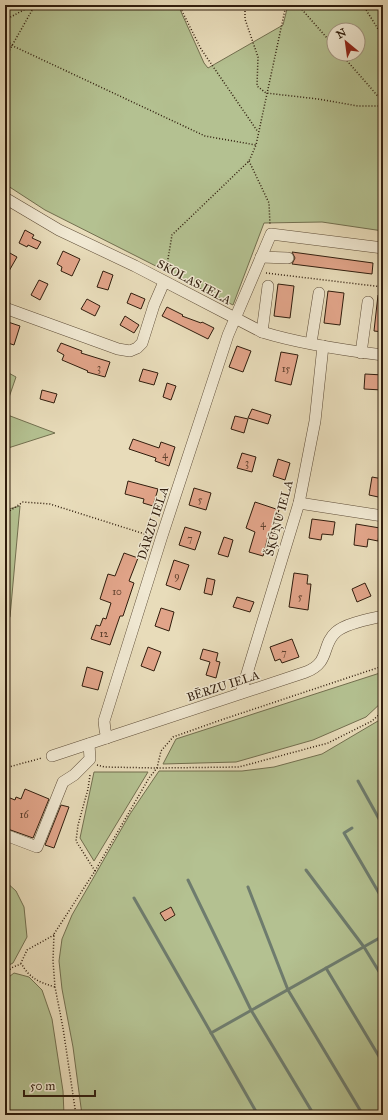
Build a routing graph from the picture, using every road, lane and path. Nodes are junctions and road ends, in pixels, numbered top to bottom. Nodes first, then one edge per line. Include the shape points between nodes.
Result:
1 (34, 5) edge
2 (179, 5) edge
3 (245, 5) edge
4 (286, 5) edge
5 (298, 5) edge
6 (363, 5) edge
7 (5, 20) edge
8 (326, 37) edge
9 (383, 37) edge
10 (5, 39) edge
11 (13, 46) junction
12 (5, 58) edge
13 (348, 62) edge
14 (266, 93) junction
15 (383, 102) edge
16 (383, 106) edge
17 (258, 132) junction
18 (256, 145) junction
19 (249, 161) junction
20 (5, 198) edge
21 (271, 234) junction
22 (383, 248) edge
23 (261, 256) junction
24 (288, 258) dead end
25 (260, 272) dead end
26 (164, 282) junction
27 (268, 286) dead end
28 (383, 286) edge
29 (319, 293) dead end
30 (368, 302) dead end
31 (5, 308) edge
32 (235, 318) junction
33 (262, 332) junction
34 (311, 343) junction
35 (323, 346) junction
36 (361, 352) junction
37 (383, 355) edge
38 (299, 503) junction
39 (5, 514) edge
40 (383, 516) edge
41 (161, 539) junction
42 (383, 616) edge
43 (383, 666) edge
44 (241, 693) junction
45 (383, 711) edge
46 (107, 738) junction
47 (89, 744) junction
48 (52, 756) joint
49 (91, 762) junction
50 (5, 768) edge
51 (157, 768) junction
52 (8, 836) dead end
53 (94, 871) junction
54 (54, 934) junction
55 (21, 964) junction
56 (5, 973) edge
57 (55, 987) junction
58 (76, 1115) edge

1 - 7 path
1 - 11 path
2 - 17 path via 201,50
3 - 14 path via 245,19 258,57 257,86
4 - 14 path
5 - 8 path
6 - 9 path
10 - 11 path
11 - 12 path
11 - 18 path via 205,136
13 - 15 path
14 - 16 path via 318,98 358,106
14 - 17 path
17 - 18 path
18 - 19 path
19 - 21 path via 269,203
19 - 26 path via 172,234
20 - 26 street, SKOLAS IELA via 58,230
21 - 22 street
21 - 23 street, DĀRZU IELA
23 - 24 street
23 - 32 street, DĀRZU IELA
25 - 28 path
26 - 31 street via 142,342 130,351 118,349
26 - 32 street, SKOLAS IELA
27 - 33 street
29 - 34 street
30 - 36 street
32 - 33 street, SKOLAS IELA
32 - 41 street, DĀRZU IELA
33 - 34 street, SKOLAS IELA
34 - 35 street, SKOLAS IELA
35 - 36 street, SKOLAS IELA
35 - 38 street, ŠĶŪŅU IELA via 315,420
36 - 37 street, SKOLAS IELA
38 - 40 street
38 - 44 street, ŠĶŪŅU IELA
39 - 41 path via 23,502 50,504
41 - 46 street, DĀRZU IELA via 104,721
42 - 44 street, BĒRZU IELA via 335,632 315,668
43 - 51 path via 173,737 161,751
44 - 46 street, BĒRZU IELA
45 - 51 path via 372,721 328,743 239,767
46 - 47 street, BĒRZU IELA
47 - 48 street, BĒRZU IELA
47 - 49 street
48 - 50 path
49 - 51 path via 105,767
49 - 52 street via 63,782 37,846
49 - 53 path via 88,789 76,841
51 - 53 path
53 - 54 path
54 - 55 path via 27,950
54 - 57 path
55 - 56 path
55 - 57 path via 38,982
57 - 58 path

